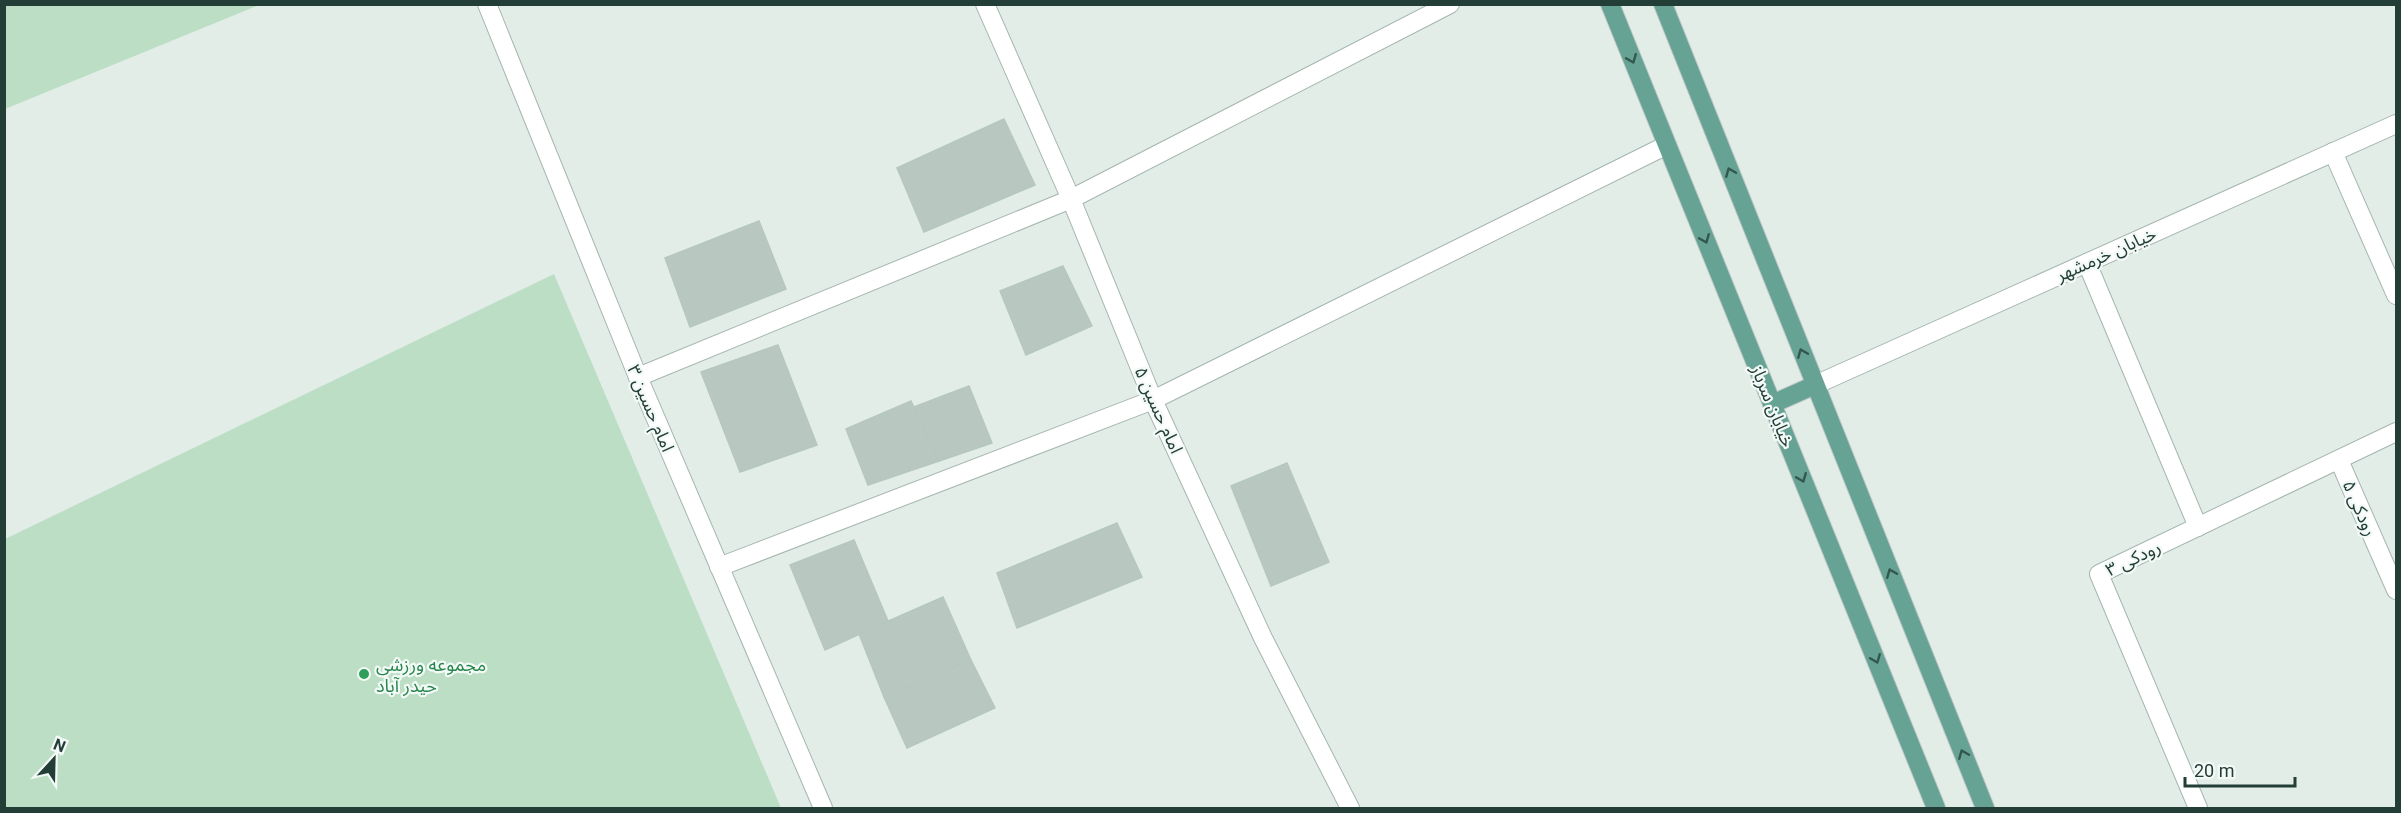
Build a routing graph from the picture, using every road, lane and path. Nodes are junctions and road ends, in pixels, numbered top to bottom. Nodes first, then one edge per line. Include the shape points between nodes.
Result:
1 (487, 4) edge
2 (984, 4) edge
3 (1450, 4) edge
4 (1610, 4) edge
5 (1663, 4) edge
6 (2397, 124) edge
7 (1667, 145) junction
8 (2333, 152) junction
9 (1071, 199) junction
10 (2086, 263) junction
11 (2397, 295) edge
12 (638, 377) junction
13 (1815, 385) junction
14 (1153, 400) junction
15 (1772, 404) junction
16 (2397, 432) edge
17 (2339, 460) junction
18 (2198, 527) junction
19 (719, 567) junction
20 (2397, 590) edge
21 (823, 808) edge
22 (1350, 808) edge
23 (1936, 808) edge
24 (1985, 808) edge
25 (2198, 808) edge

1 - 12 street, امام حسین ۳
2 - 9 street, امام حسین ۵
3 - 9 street
4 -> 7 main road, خیابان سرباز
13 -> 5 main road
6 - 8 street, خیابان خرمشهر
7 - 14 street
7 -> 15 main road, خیابان سرباز
8 - 10 street, خیابان خرمشهر
8 - 11 street
9 - 12 street
9 - 14 street, امام حسین ۵
10 - 13 street, خیابان خرمشهر
10 - 18 street
12 - 19 street, امام حسین ۳
13 - 15 main road
24 -> 13 main road
14 - 19 street
14 - 22 street, امام حسین ۵ via 1263,638
15 -> 23 main road, خیابان سرباز
16 - 17 street, رودکی ۳
17 - 18 street, رودکی ۳
17 - 20 street, رودکی ۵
18 - 25 street, رودکی ۳ via 2098,574
19 - 21 street, امام حسین ۳

